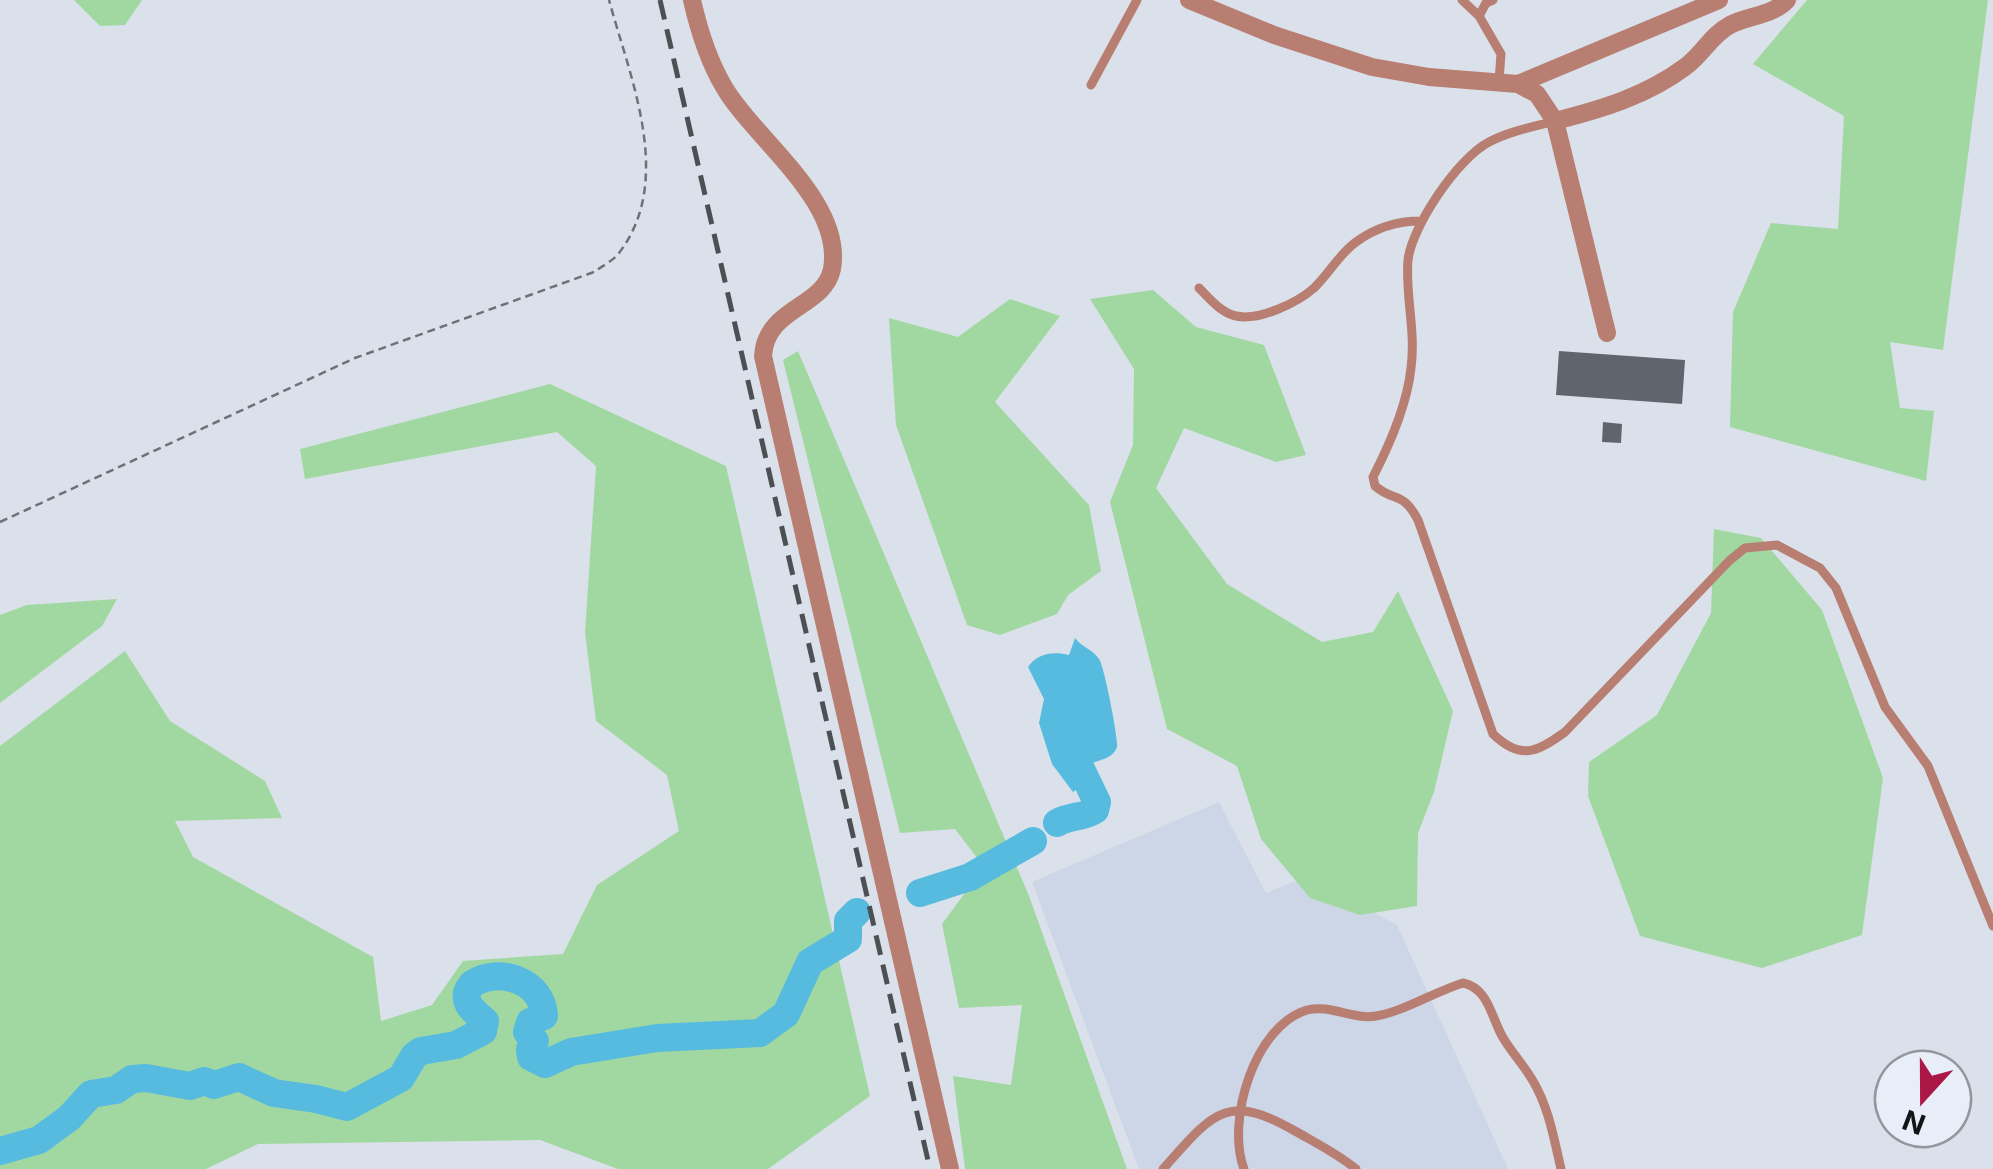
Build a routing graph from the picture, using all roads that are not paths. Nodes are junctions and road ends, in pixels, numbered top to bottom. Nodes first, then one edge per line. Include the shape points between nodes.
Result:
1 (692, 0) edge
2 (1137, 0) edge
3 (1189, 0) edge
4 (1462, 0) edge
5 (1493, 0) edge
6 (1719, 0) edge
7 (1787, 0) edge
8 (1479, 16) junction
9 (1499, 81) junction
10 (1518, 84) junction
11 (1091, 85) dead end
12 (1555, 122) junction
13 (1421, 221) junction
14 (1199, 288) dead end
15 (1607, 334) dead end
16 (1993, 926) edge
17 (1240, 1108) junction
18 (950, 1169) edge
19 (1163, 1169) edge
20 (1244, 1169) edge
21 (1356, 1169) edge
22 (1561, 1169) edge

1 - 18 street via 725,89 810,192 828,234 832,269 825,284 779,320 763,356
2 - 11 lane
3 - 9 street via 1359,64
4 - 8 lane
5 - 8 lane
6 - 10 street
7 - 12 street via 1716,34 1686,66 1650,89
8 - 9 lane via 1501,54
9 - 10 street
10 - 12 street via 1537,94
12 - 13 lane via 1486,143
12 - 15 street
13 - 14 lane via 1380,228 1354,243 1297,300 1256,315 1234,316
13 - 16 lane via 1408,264 1411,373 1373,477 1382,492 1410,505 1418,520 1494,734 1521,752 1548,744 1730,560 1745,548 1777,544 1820,568 1836,588 1886,707 1928,766
17 - 19 lane via 1203,1128
17 - 20 lane
17 - 21 lane via 1271,1118
17 - 22 lane via 1260,1054 1297,1015 1323,1008 1376,1016 1462,982 1484,996 1534,1082

